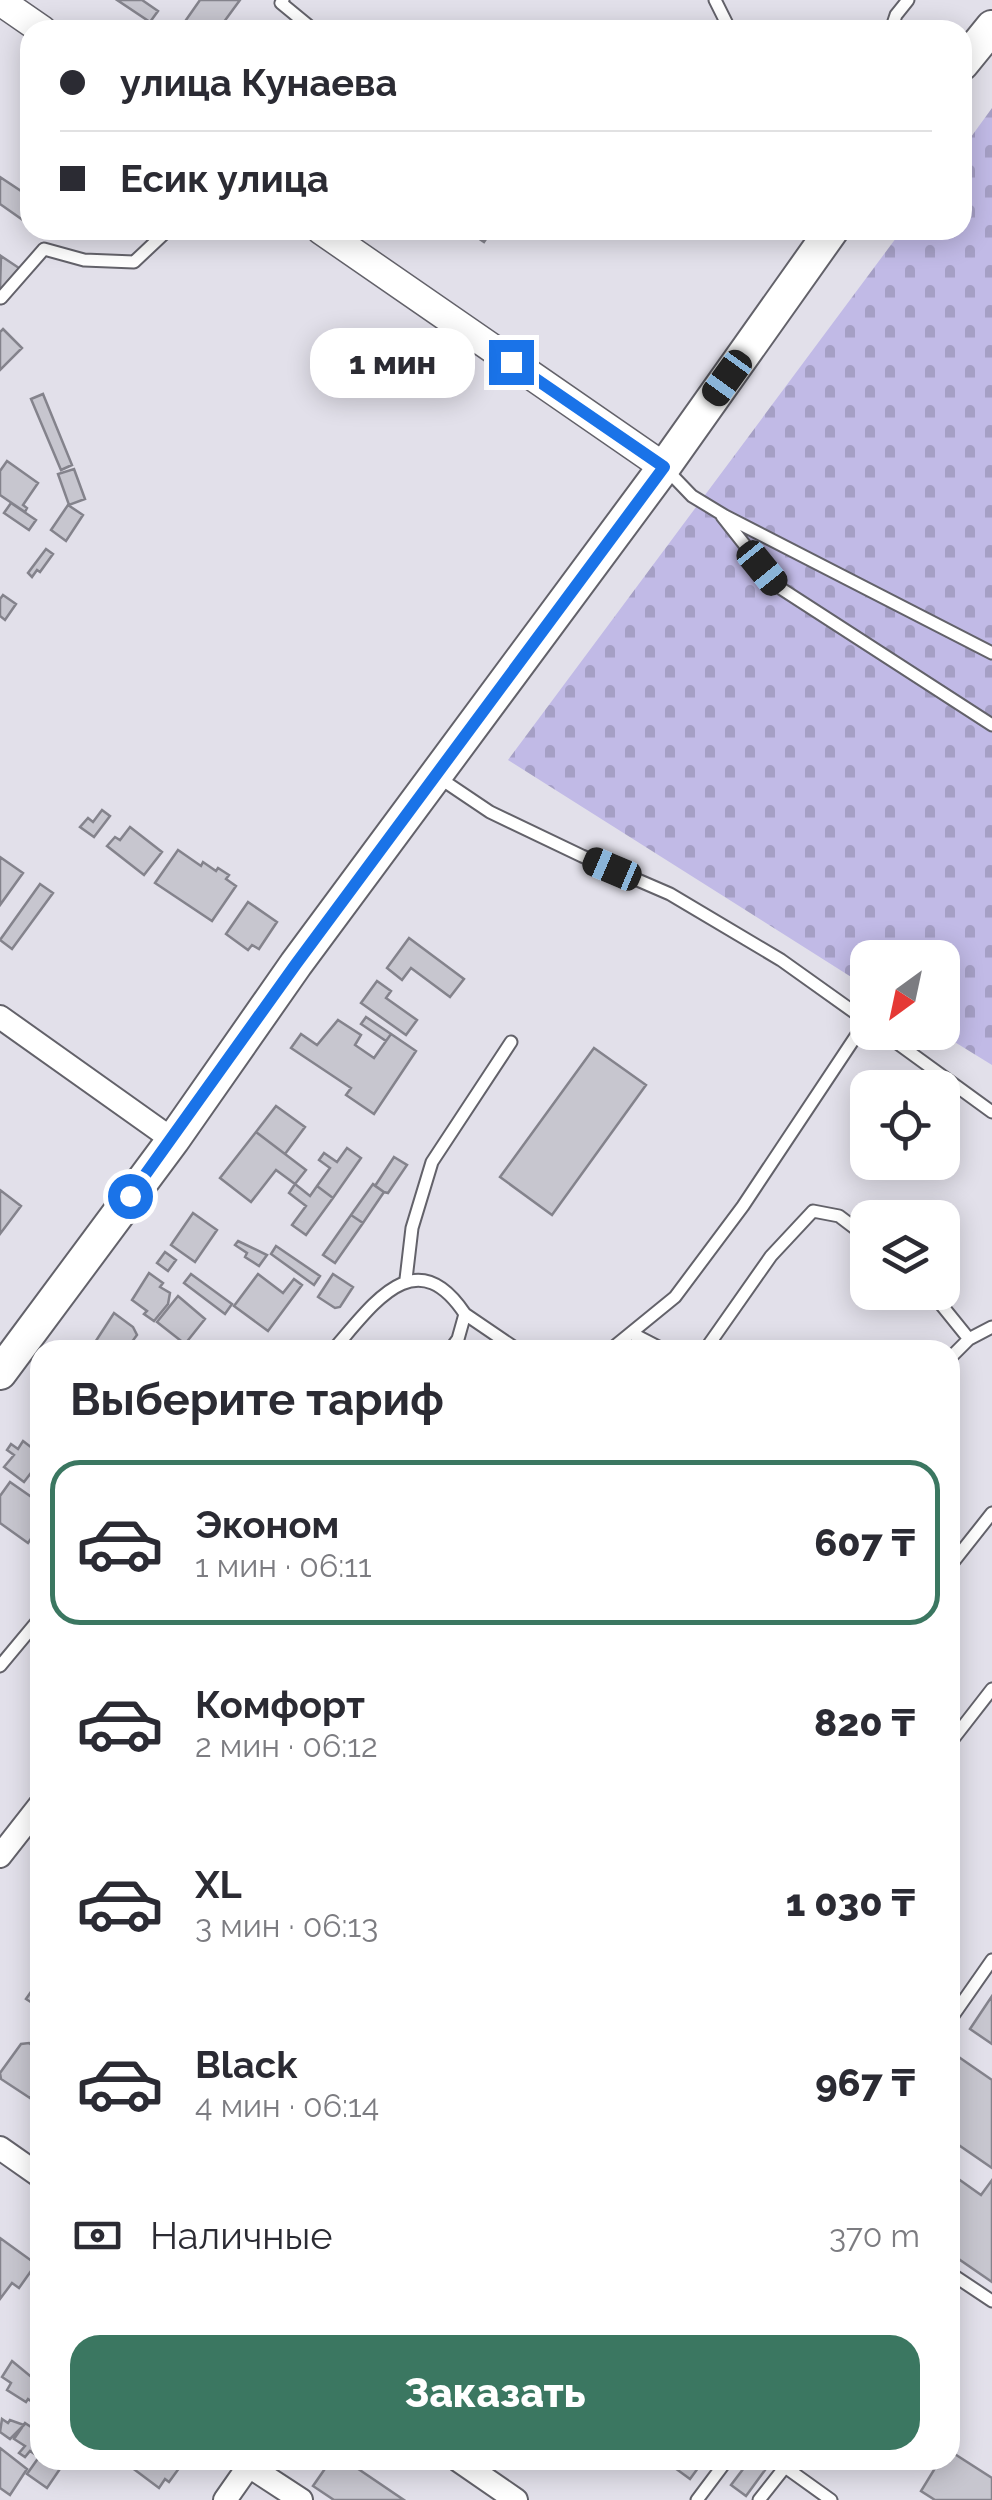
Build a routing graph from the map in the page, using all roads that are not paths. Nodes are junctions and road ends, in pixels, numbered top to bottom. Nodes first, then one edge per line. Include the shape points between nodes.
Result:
1 (283, 0) edge
2 (0, 1) edge
3 (28, 20) edge
4 (300, 20) edge
5 (992, 27) edge
6 (972, 52) edge
7 (157, 240) edge
8 (335, 240) edge
9 (825, 240) edge
10 (2, 298) edge
11 (664, 467) junction
12 (720, 512) junction
13 (992, 653) edge
14 (992, 725) edge
15 (436, 776) junction
16 (850, 1010) edge
17 (0, 1017) edge
18 (511, 1042) dead end
19 (850, 1047) edge
20 (907, 1050) edge
21 (992, 1112) edge
22 (172, 1140) junction
23 (850, 1224) edge
24 (406, 1280) junction
25 (946, 1310) edge
26 (465, 1314) junction
27 (992, 1327) edge
28 (631, 1333) junction
29 (342, 1340) edge
30 (457, 1340) edge
31 (503, 1340) edge
32 (622, 1340) edge
33 (645, 1340) edge
34 (712, 1340) edge
35 (970, 1340) junction
36 (960, 1349) edge
37 (0, 1373) edge
38 (992, 1513) edge
39 (960, 1553) edge
40 (30, 1630) edge
41 (0, 1666) edge
42 (992, 1688) edge
43 (960, 1729) edge
44 (30, 1818) edge
45 (0, 1856) edge
46 (992, 1960) edge
47 (960, 2006) edge
48 (0, 2148) edge
49 (30, 2161) edge
50 (960, 2279) edge
51 (992, 2300) edge
52 (246, 2470) edge
53 (260, 2470) edge
54 (472, 2470) edge
55 (720, 2470) edge
56 (784, 2470) edge
57 (790, 2470) edge
58 (225, 2500) edge
59 (300, 2500) edge
60 (516, 2500) edge
61 (697, 2500) edge
62 (759, 2500) edge
63 (831, 2500) edge

1 - 4 lane
2 - 3 street
5 - 6 main road
7 - 10 lane via 134,262 84,260 44,249
8 - 11 street
9 - 11 main road
11 - 12 lane via 692,496
11 - 15 main road
12 - 13 lane
12 - 14 lane via 777,586
15 - 16 lane via 490,812 670,894
15 - 22 main road
17 - 22 street
18 - 24 lane via 432,1162 412,1228
19 - 28 lane via 675,1297
20 - 21 lane
22 - 37 main road
23 - 34 lane via 813,1211 771,1256
24 - 26 lane via 427,1278
24 - 29 lane via 377,1300
25 - 35 lane
26 - 30 lane
26 - 31 lane
27 - 35 lane
28 - 32 lane
28 - 33 lane
35 - 36 lane
38 - 39 lane
40 - 41 lane
42 - 43 lane
44 - 45 street
46 - 47 lane
48 - 49 street
50 - 51 lane
52 - 58 street
53 - 59 street
54 - 60 street
55 - 61 lane
56 - 62 lane
57 - 63 lane

